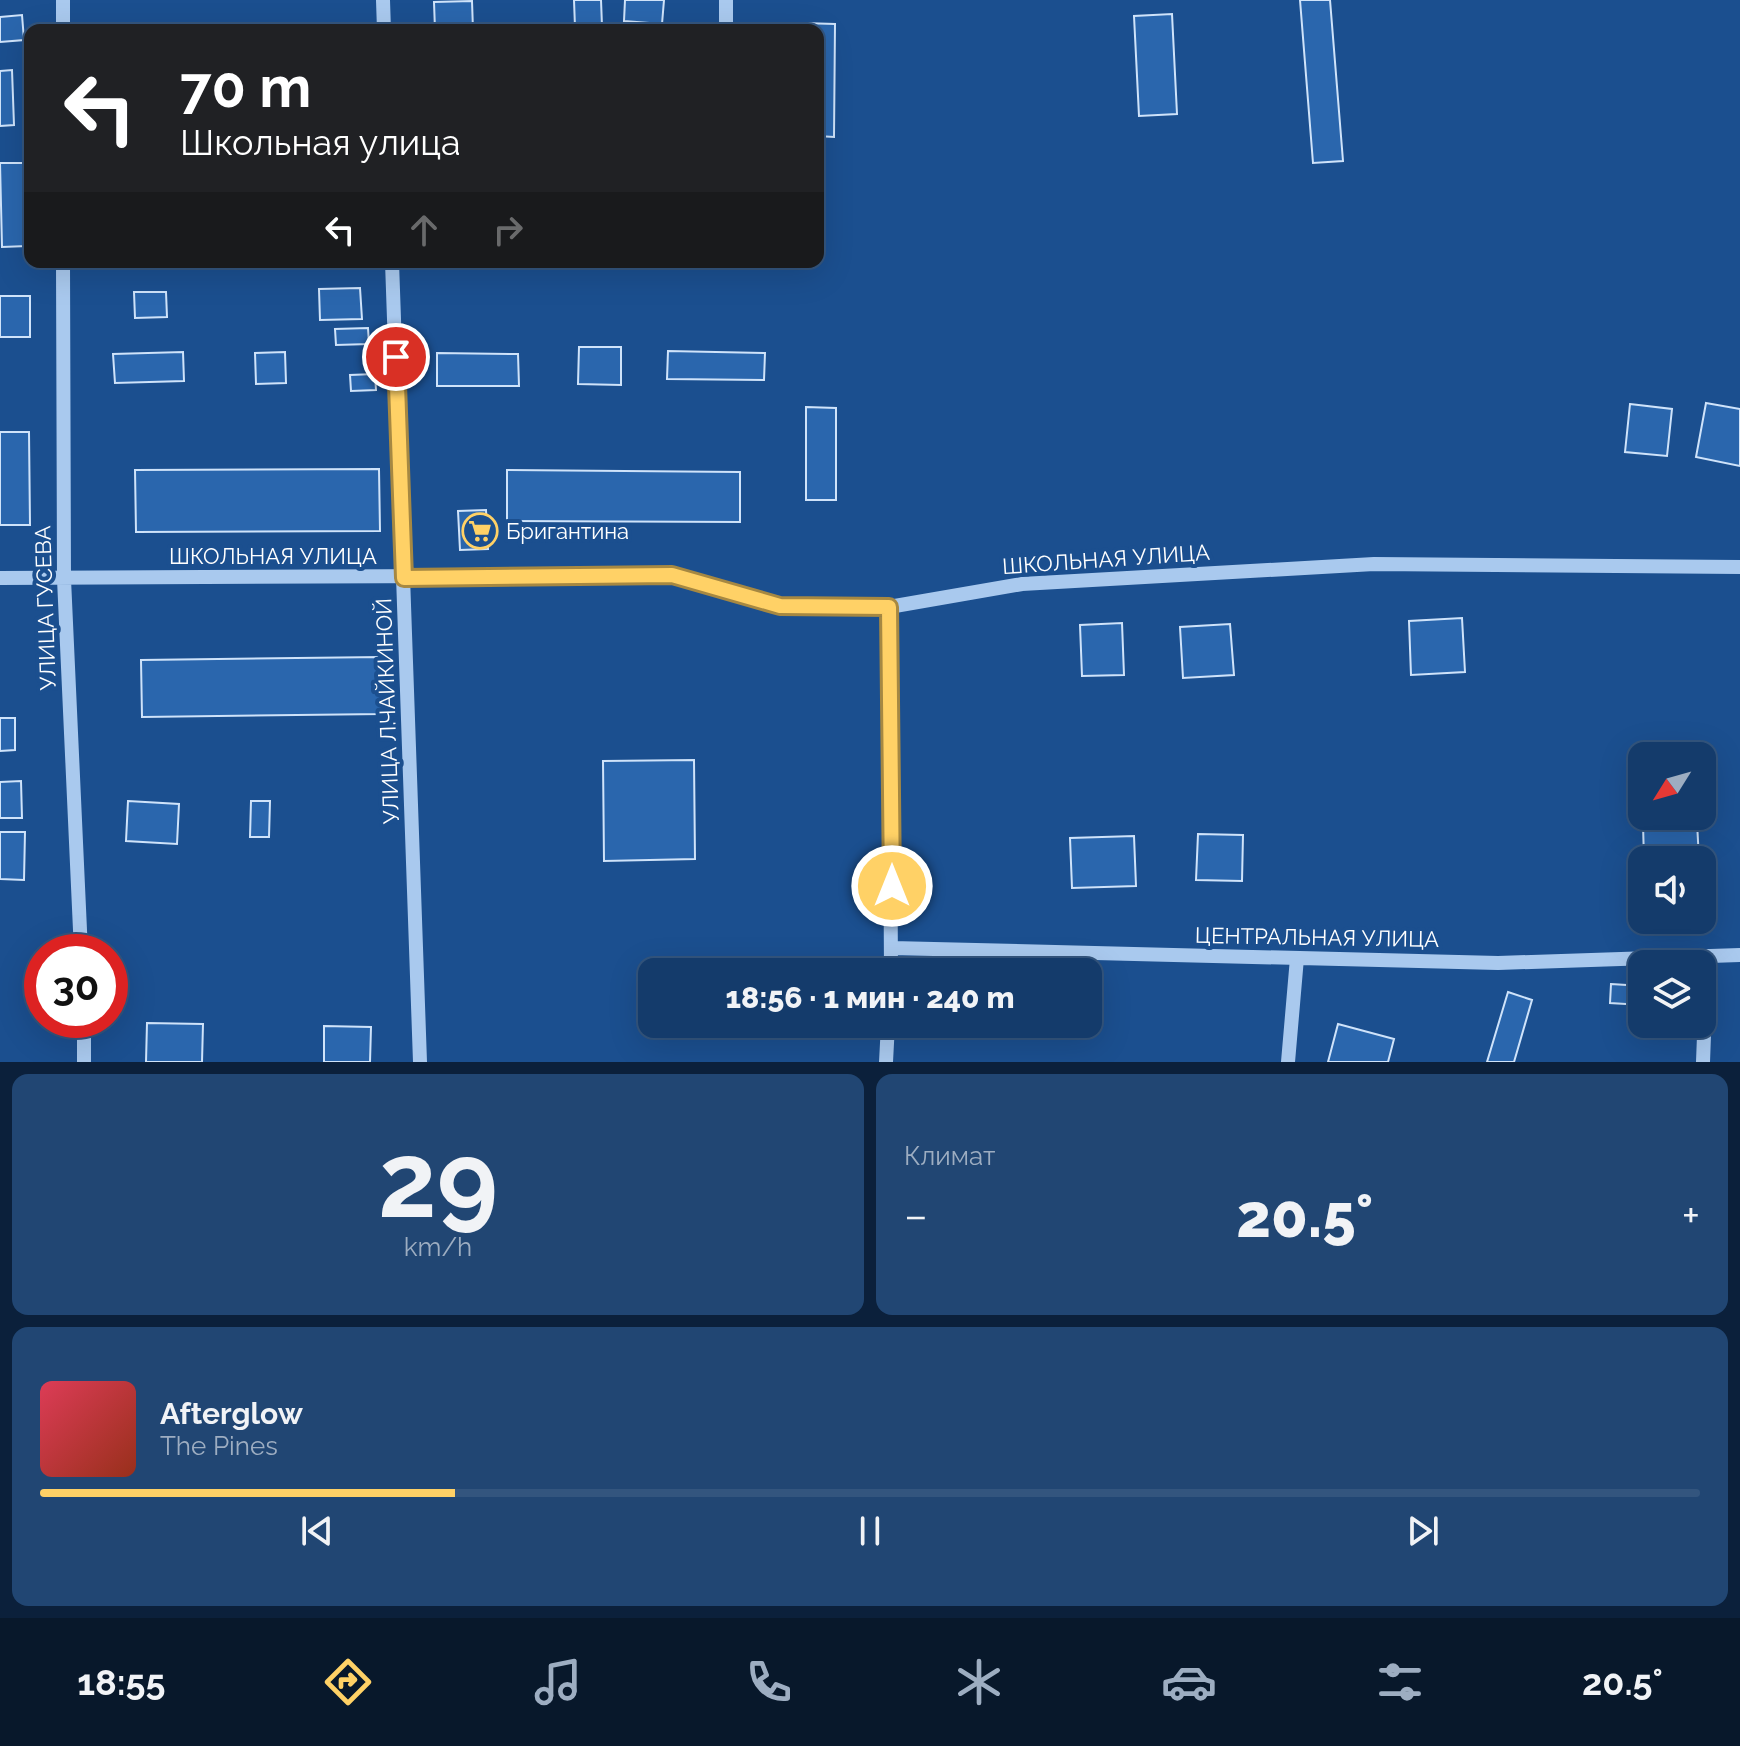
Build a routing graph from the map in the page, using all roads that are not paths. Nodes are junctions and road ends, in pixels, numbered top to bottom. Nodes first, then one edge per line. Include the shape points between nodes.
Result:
1 (63, 0) edge
2 (383, 0) edge
3 (726, 0) edge
4 (63, 24) edge
5 (384, 24) edge
6 (726, 24) edge
7 (63, 268) edge
8 (392, 268) edge
9 (1740, 567) edge
10 (0, 578) edge
11 (404, 578) junction
12 (64, 579) junction
13 (889, 607) junction
14 (80, 934) edge
15 (892, 948) junction
16 (1740, 955) edge
17 (1716, 956) edge
18 (892, 958) edge
19 (1297, 958) junction
20 (1628, 959) edge
21 (84, 1038) edge
22 (887, 1038) edge
23 (1704, 1038) edge
24 (84, 1062) edge
25 (420, 1062) edge
26 (886, 1062) edge
27 (1288, 1062) edge
28 (1703, 1062) edge

1 - 4 street
2 - 5 street
3 - 6 street
7 - 12 street, УЛИЦА ГУСЕВА
8 - 11 street, УЛИЦА Л.ЧАЙКИНОЙ
9 - 13 street, ШКОЛЬНАЯ УЛИЦА via 1374,564 1022,584
10 - 12 street, ШКОЛЬНАЯ УЛИЦА
11 - 12 street, ШКОЛЬНАЯ УЛИЦА
11 - 13 street, ШКОЛЬНАЯ УЛИЦА via 672,575 780,606
11 - 25 street, УЛИЦА Л.ЧАЙКИНОЙ
12 - 14 street, УЛИЦА ГУСЕВА
13 - 15 street
15 - 18 street
15 - 19 street, ЦЕНТРАЛЬНАЯ УЛИЦА
16 - 17 street, ЦЕНТРАЛЬНАЯ УЛИЦА
19 - 20 street, ЦЕНТРАЛЬНАЯ УЛИЦА via 1498,963
19 - 27 street
21 - 24 street
22 - 26 street
23 - 28 street

